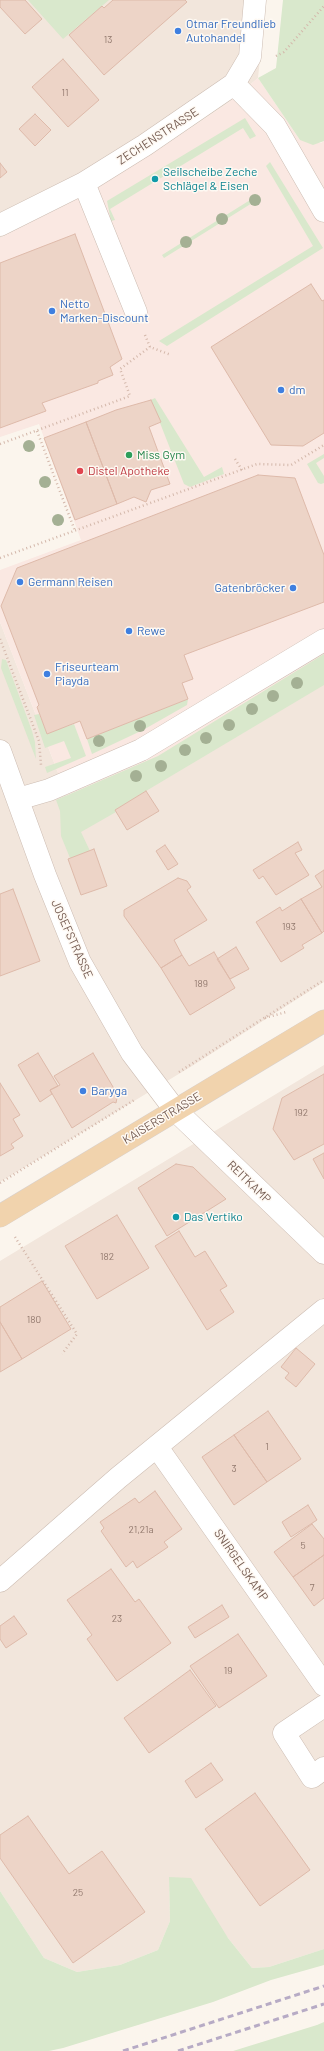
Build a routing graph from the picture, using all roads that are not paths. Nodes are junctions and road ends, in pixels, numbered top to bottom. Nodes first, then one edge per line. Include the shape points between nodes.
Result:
1 (255, 0) edge
2 (234, 84) junction
3 (84, 183) junction
4 (324, 211) edge
5 (0, 225) edge
6 (136, 312) road end
7 (324, 640) edge
8 (0, 751) edge
9 (18, 799) junction
10 (324, 1021) edge
11 (175, 1110) junction
12 (0, 1216) edge
13 (324, 1253) edge
14 (324, 1310) edge
15 (158, 1447) junction
16 (0, 1581) edge
17 (324, 1685) edge
18 (324, 1706) edge
19 (324, 1768) edge

1 - 2 street, ZECHENSTRASSE via 250,57
2 - 3 street, ZECHENSTRASSE via 146,145
2 - 4 street via 275,126
3 - 5 street, ZECHENSTRASSE
3 - 6 street
7 - 9 street via 141,750 49,790
8 - 9 street, JOSEFSTRASSE
9 - 11 street, JOSEFSTRASSE via 80,962 132,1053
10 - 11 main road, KAISERSTRASSE
11 - 12 main road, KAISERSTRASSE
11 - 13 street, REITKAMP
14 - 15 street
15 - 16 street via 118,1478
15 - 17 street, SNIRGELSKAMP
18 - 19 street via 284,1733 312,1776

